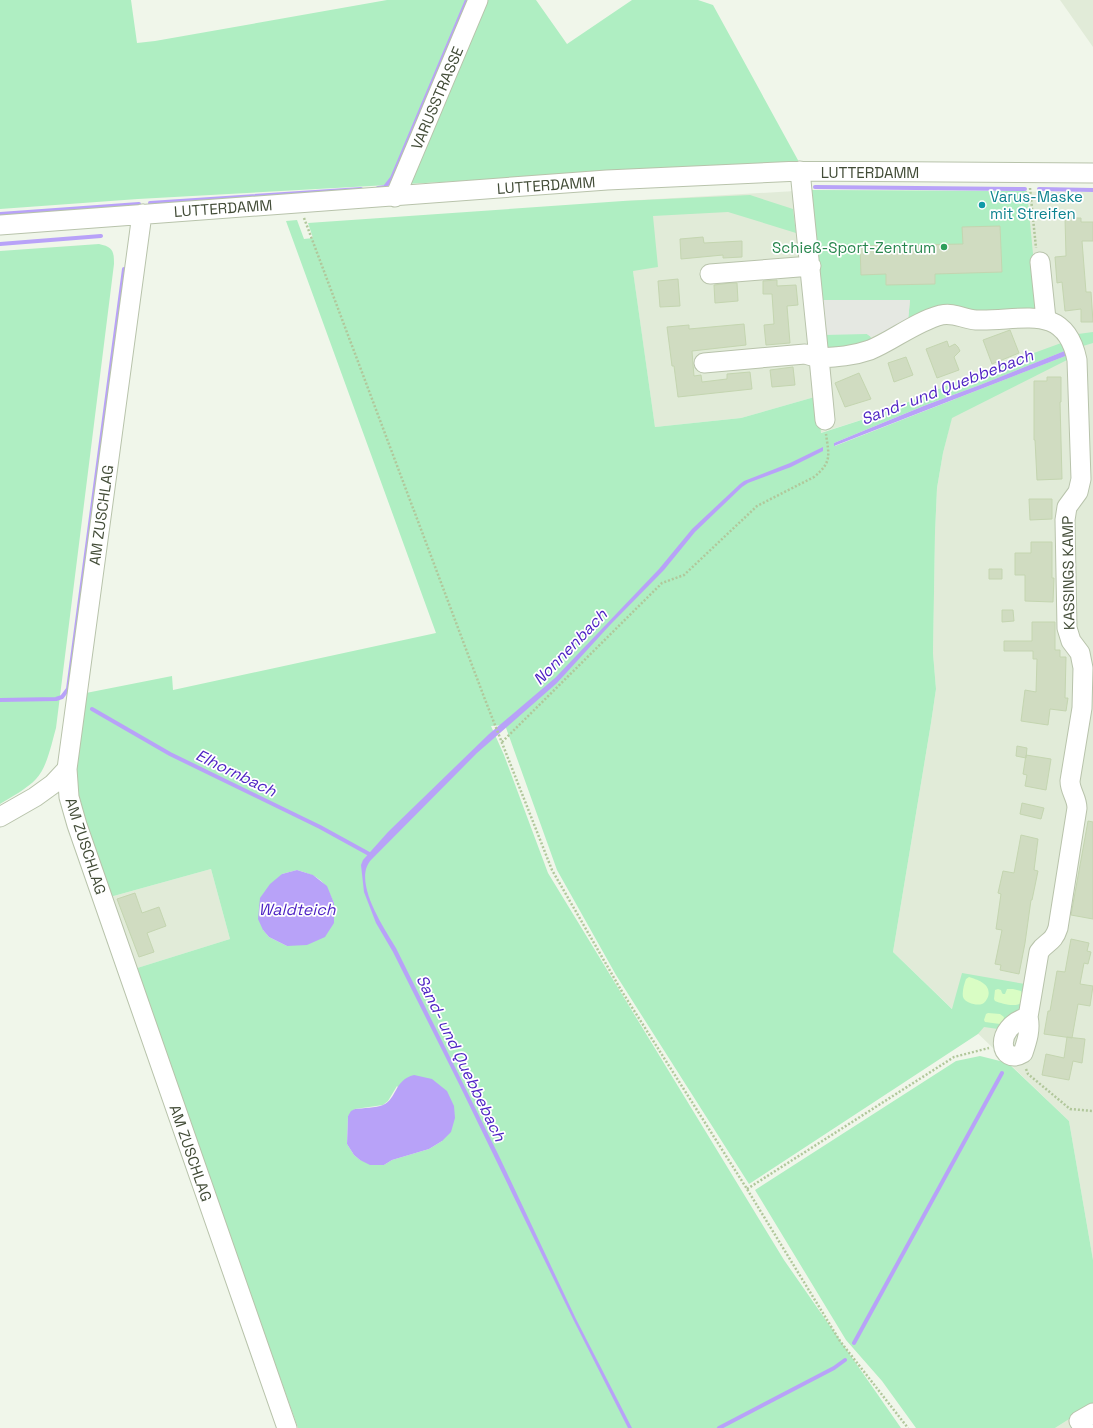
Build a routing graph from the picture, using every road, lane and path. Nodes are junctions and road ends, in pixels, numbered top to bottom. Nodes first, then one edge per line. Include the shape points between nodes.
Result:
1 (478, 0) edge
2 (800, 172) junction
3 (1093, 173) edge
4 (1029, 184) dead end
5 (395, 197) junction
6 (298, 203) junction
7 (142, 214) junction
8 (0, 225) edge
9 (1040, 262) joint
10 (811, 266) junction
11 (710, 274) dead end
12 (1046, 319) junction
13 (819, 358) junction
14 (704, 363) dead end
15 (824, 420) joint
16 (502, 742) junction
17 (67, 769) junction
18 (0, 817) edge
19 (988, 1049) dead end
20 (1023, 1053) joint
21 (1093, 1111) edge
22 (747, 1189) junction
23 (1093, 1413) edge
24 (288, 1428) edge
25 (908, 1428) edge
26 (1084, 1428) edge

1 - 5 street, VARUSSTRASSE
2 - 3 street, LUTTERDAMM
2 - 5 street, LUTTERDAMM via 607,180
2 - 10 street
4 - 9 path via 1036,256
5 - 6 street, LUTTERDAMM
6 - 7 street, LUTTERDAMM
6 - 16 path
7 - 8 street, LUTTERDAMM
7 - 17 street, AM ZUSCHLAG
9 - 12 street
10 - 11 street
10 - 13 street
12 - 13 street, KASSINGS KAMP via 975,320 946,314 859,354
12 - 20 street, KASSINGS KAMP via 1062,328 1069,337 1077,360 1081,479 1078,492 1067,507 1065,520 1067,628 1071,641 1082,659 1083,682 1070,781 1077,804 1076,816 1058,928 1053,939 1040,952
13 - 14 street, KASSINGS KAMP via 805,354
13 - 15 street
15 - 16 path via 828,460 821,471 757,506 684,575 662,583
16 - 22 path via 552,870 620,990
17 - 18 street via 35,797
17 - 24 street, AM ZUSCHLAG via 69,797 77,825
19 - 22 path via 954,1057
20 - 21 path via 1028,1074 1070,1109
22 - 25 path via 840,1341
23 - 26 street via 1079,1421

